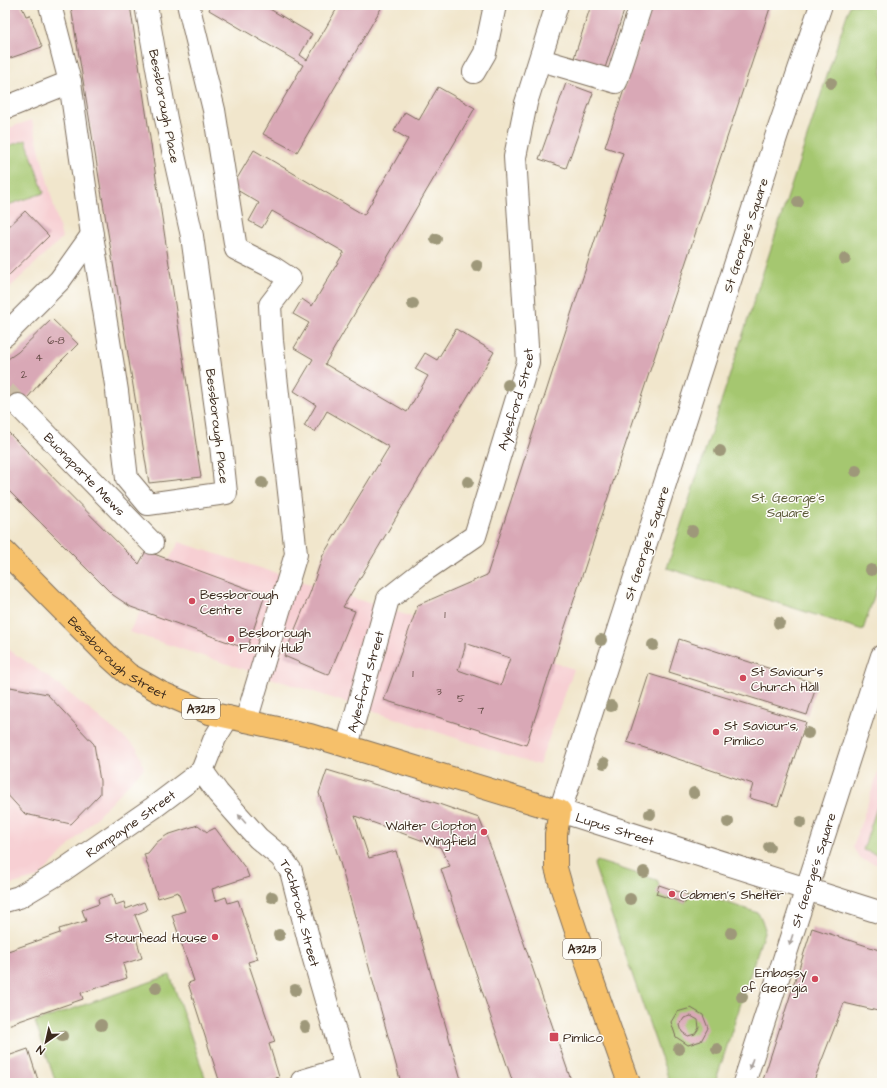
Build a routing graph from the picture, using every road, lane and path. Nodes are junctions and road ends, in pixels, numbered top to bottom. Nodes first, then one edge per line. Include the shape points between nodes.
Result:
1 (50, 5) edge
2 (146, 5) edge
3 (189, 5) edge
4 (495, 5) edge
5 (557, 5) edge
6 (641, 5) edge
7 (820, 5) edge
8 (541, 60) junction
9 (474, 72) dead end
10 (70, 82) junction
11 (5, 108) edge
12 (92, 234) junction
13 (5, 336) edge
14 (18, 405) tunnel mouth
15 (152, 543) dead end
16 (5, 552) edge
17 (882, 656) edge
18 (237, 719) junction
19 (347, 746) junction
20 (202, 771) junction
21 (560, 811) junction
22 (807, 890) junction
23 (5, 901) edge
24 (882, 913) edge
25 (348, 1075) edge
26 (302, 1081) dead end
27 (629, 1083) edge
28 (744, 1083) edge

1 - 10 street, Bessborough Place
2 - 12 street, Bessborough Place via 166,119 192,236 226,493 148,504 127,479 117,391
3 - 18 street via 214,110 236,249 290,279 270,305 296,554
4 - 9 street via 485,53
5 - 8 street, Aylesford Street
6 - 8 street via 616,82
7 - 21 street, St George's Square
8 - 19 street, Aylesford Street via 526,103 515,157 528,362 475,536 388,599
10 - 11 street
10 - 12 street, Bessborough Place
12 - 13 street via 60,280
14 - 15 street, Buonaparte Mews
16 - 18 main road, Bessborough Street / A3213 via 128,674 166,695 209,713
17 - 22 street, St George's Square
18 - 19 main road, Bessborough Street / A3213
18 - 20 street via 214,738
19 - 21 main road, Lupus Street / A3213
20 - 23 street, Rampayne Street via 59,873 19,897
25 -> 20 street, Tachbrook Street via 291,871 281,857 258,838
21 - 22 street, Lupus Street
21 - 27 main road, St George's Square / A3213 via 556,834 556,868
22 - 24 street, Lupus Street
22 -> 28 street, St George's Square
25 - 26 street

